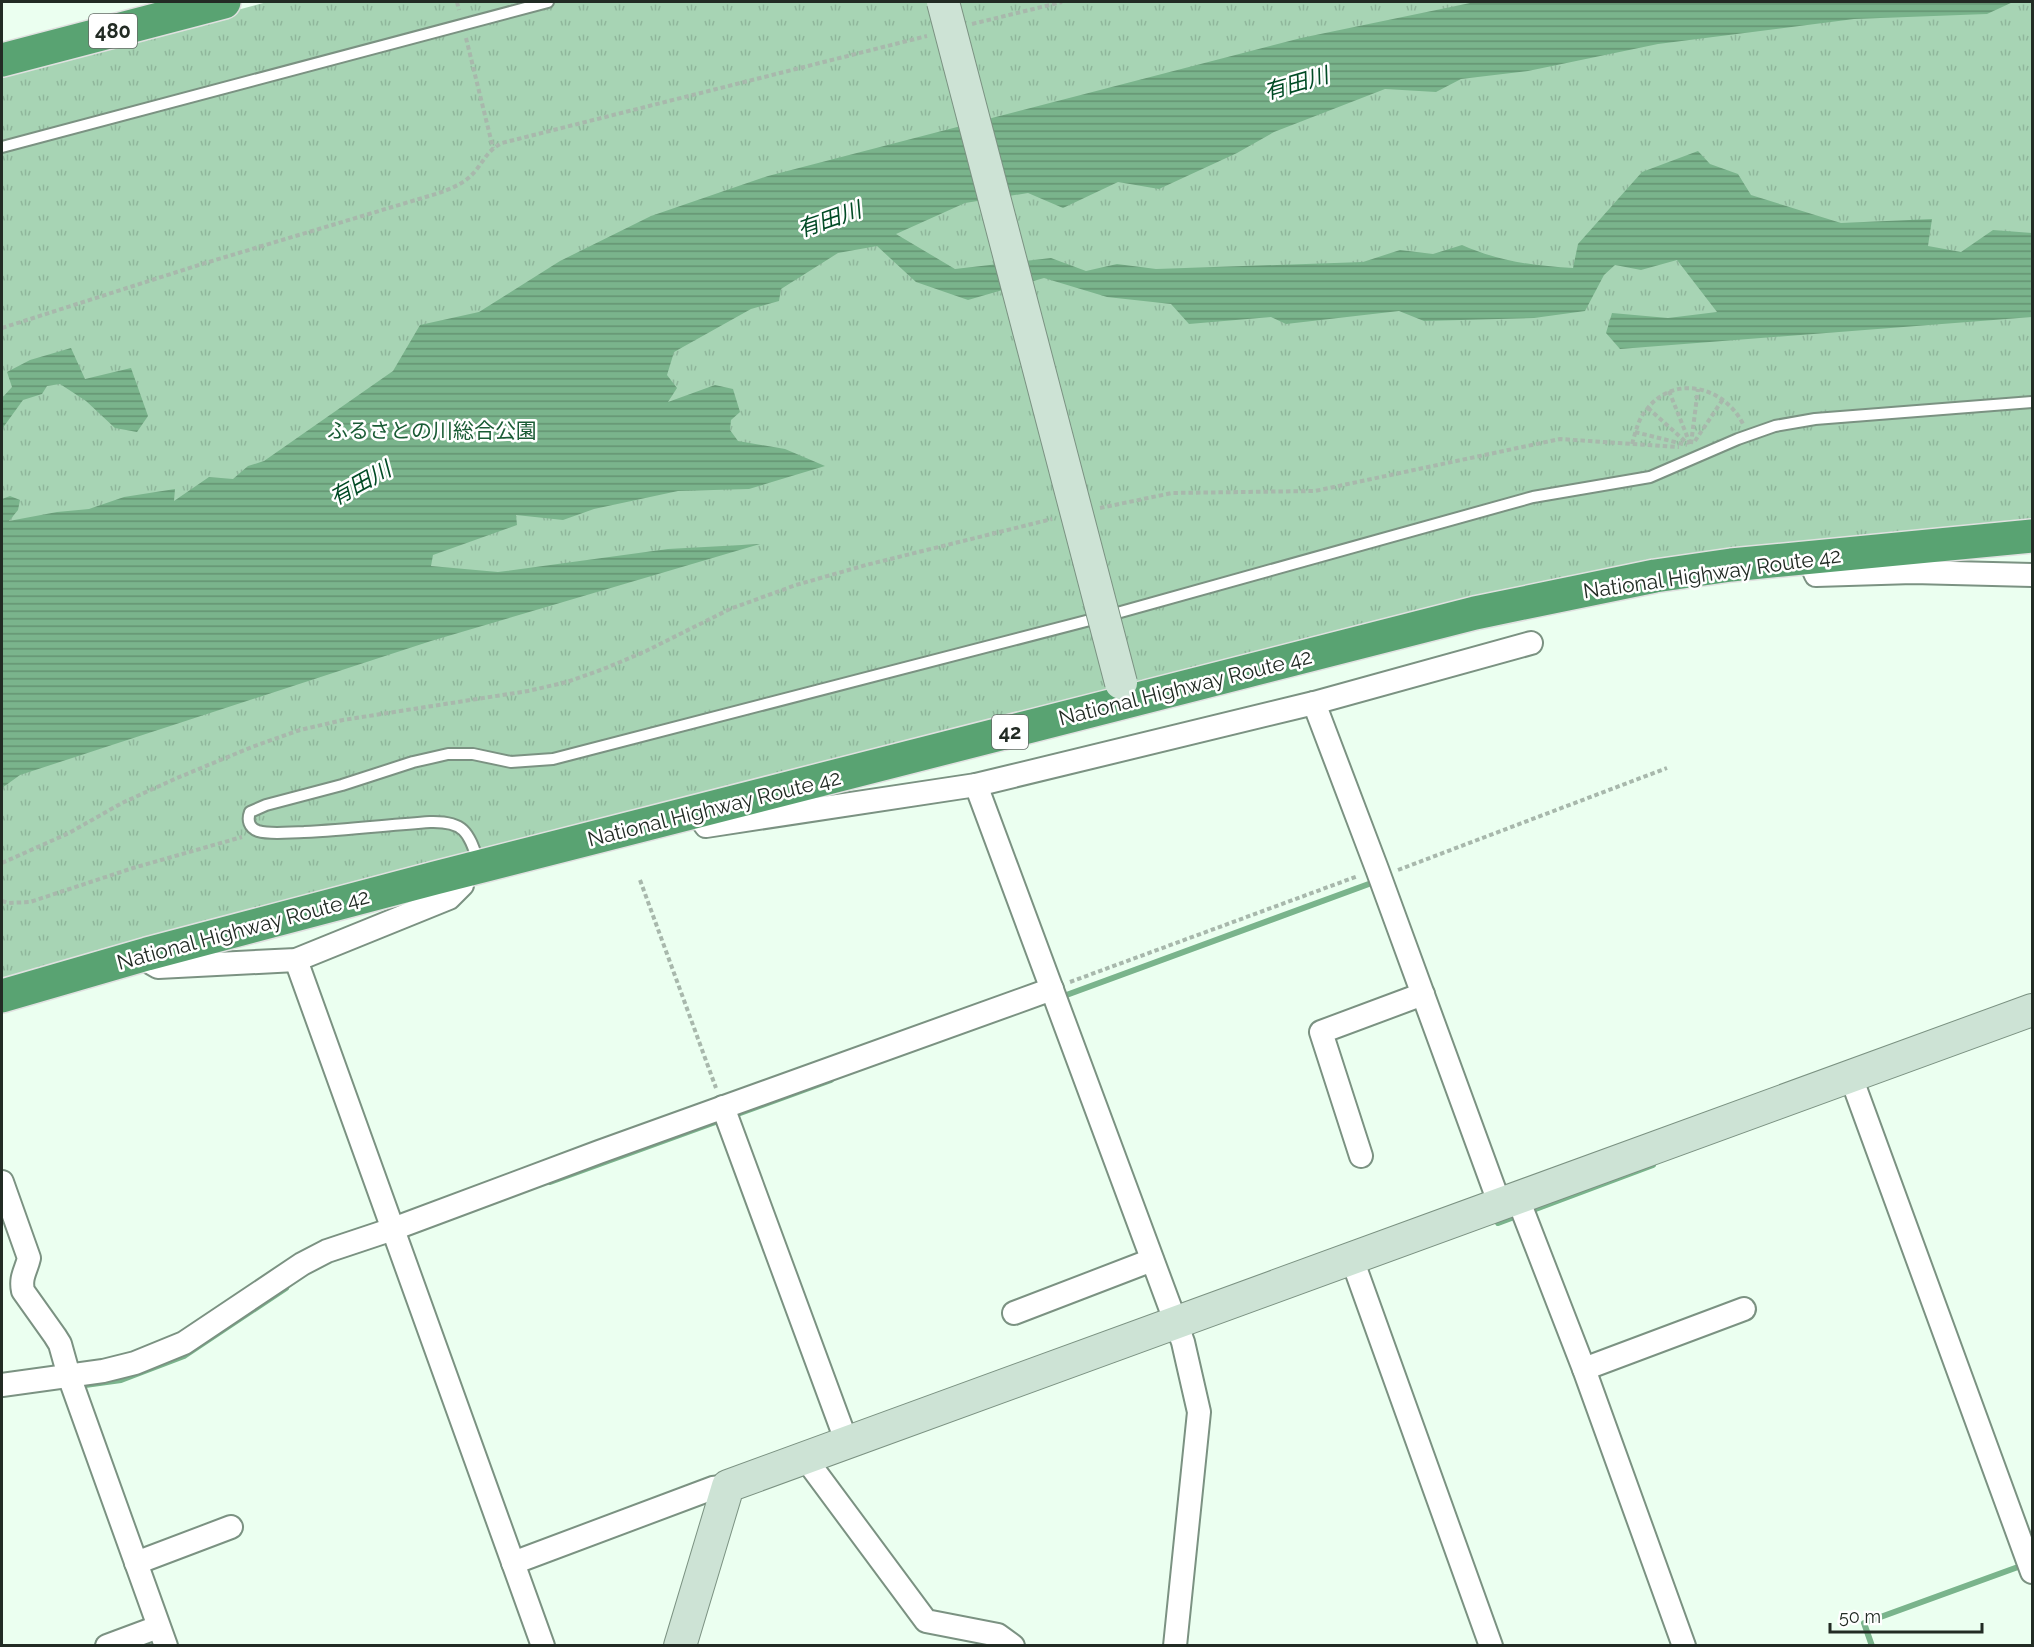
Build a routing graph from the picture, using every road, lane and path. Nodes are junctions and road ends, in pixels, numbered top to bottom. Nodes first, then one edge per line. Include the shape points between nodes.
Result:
1 (225, 2) edge
2 (548, 2) edge
3 (943, 2) edge
4 (1062, 2) edge
5 (463, 24) junction
6 (970, 25) dead end
7 (936, 33) dead end
8 (2, 60) edge
9 (2, 147) edge
10 (493, 148) junction
11 (2, 328) edge
12 (1698, 389) junction
13 (1669, 392) junction
14 (1723, 399) junction
15 (2032, 402) edge
16 (1647, 408) junction
17 (1635, 432) junction
18 (1748, 435) junction
19 (1632, 444) junction
20 (1691, 447) junction
21 (1712, 450) junction
22 (1095, 509) dead end
23 (1063, 517) dead end
24 (2032, 536) edge
25 (1808, 557) junction
26 (2032, 575) edge
27 (1531, 643) dead end
28 (1124, 693) junction
29 (1314, 703) junction
30 (1666, 768) dead end
31 (976, 785) junction
32 (696, 812) junction
33 (266, 832) junction
34 (2, 863) edge
35 (470, 869) junction
36 (1379, 872) junction
37 (640, 880) dead end
38 (2, 900) edge
39 (147, 954) junction
40 (296, 960) junction
41 (1052, 989) junction
42 (1423, 994) junction
43 (2, 996) edge
44 (2032, 1010) edge
45 (1851, 1077) junction
46 (723, 1107) junction
47 (1361, 1156) dead end
48 (2, 1182) edge
49 (1509, 1202) junction
50 (393, 1230) junction
51 (1352, 1259) junction
52 (1152, 1260) junction
53 (1743, 1309) dead end
54 (1014, 1312) dead end
55 (1176, 1323) junction
56 (1584, 1369) junction
57 (69, 1376) junction
58 (2, 1385) edge
59 (847, 1443) junction
60 (805, 1458) junction
61 (728, 1486) junction
62 (231, 1527) dead end
63 (136, 1563) junction
64 (513, 1563) junction
65 (2032, 1572) edge
66 (162, 1636) edge
67 (108, 1646) edge
68 (543, 1646) edge
69 (680, 1646) edge
70 (1013, 1646) edge
71 (1175, 1646) edge
72 (1491, 1646) edge
73 (1684, 1646) edge

1 - 8 highway, 480
2 - 5 lane
3 - 28 street, bridge
4 - 6 path
5 - 9 lane
5 - 10 path
7 - 10 path
10 - 11 path via 464,182 439,193
12 - 13 path
12 - 14 path
12 - 20 path
13 - 16 path
13 - 20 path
14 - 18 path via 1737,413
14 - 20 path
15 - 18 lane via 1815,419
16 - 17 path
16 - 20 path
17 - 19 path
17 - 20 path
18 - 21 lane
19 - 20 path
19 - 22 path via 1560,439 1315,491 1172,493
20 - 21 path
21 - 33 lane via 1650,477 1533,497 1117,613 553,759 511,762 462,753 421,760 256,808 250,812 249,823 253,829
23 - 34 path via 796,585 730,609 646,651 567,682 343,720 283,736 177,777
24 - 25 highway, National Highway Route 42 / 42
25 - 26 street via 1816,575
25 - 28 highway, National Highway Route 42 / 42 via 1655,576
27 - 29 street
28 - 32 highway, National Highway Route 42 / 42
29 - 31 street
29 - 36 street
30 - 36 path
31 - 32 street via 706,826
31 - 41 street
32 - 35 highway, National Highway Route 42 / 42
33 - 35 lane via 445,822 462,828 468,836
33 - 38 path via 153,862 30,902
35 - 39 highway, National Highway Route 42 / 42
35 - 40 street via 449,898
36 - 41 path
36 - 42 street
37 - 46 path
39 - 40 street via 158,968
39 - 43 highway, National Highway Route 42 / 42
40 - 50 street
41 - 46 street
41 - 52 street
42 - 47 street via 1321,1032
42 - 49 street
44 - 45 street
45 - 49 street
45 - 65 street
46 - 50 street
46 - 59 street
48 - 57 street via 29,1258 22,1275 23,1291 60,1344
49 - 51 street
49 - 56 street
50 - 57 street via 314,1257 167,1350 120,1368
50 - 64 street
51 - 55 street
51 - 72 street
52 - 54 street
52 - 55 street
53 - 56 street
55 - 59 street
55 - 71 street via 1199,1412
56 - 73 street
57 - 58 street
57 - 63 street
59 - 60 street
60 - 61 street
60 - 70 street via 926,1621 998,1635
61 - 64 street via 713,1488
61 - 69 street
62 - 63 street
63 - 66 street
64 - 68 street
66 - 67 street

